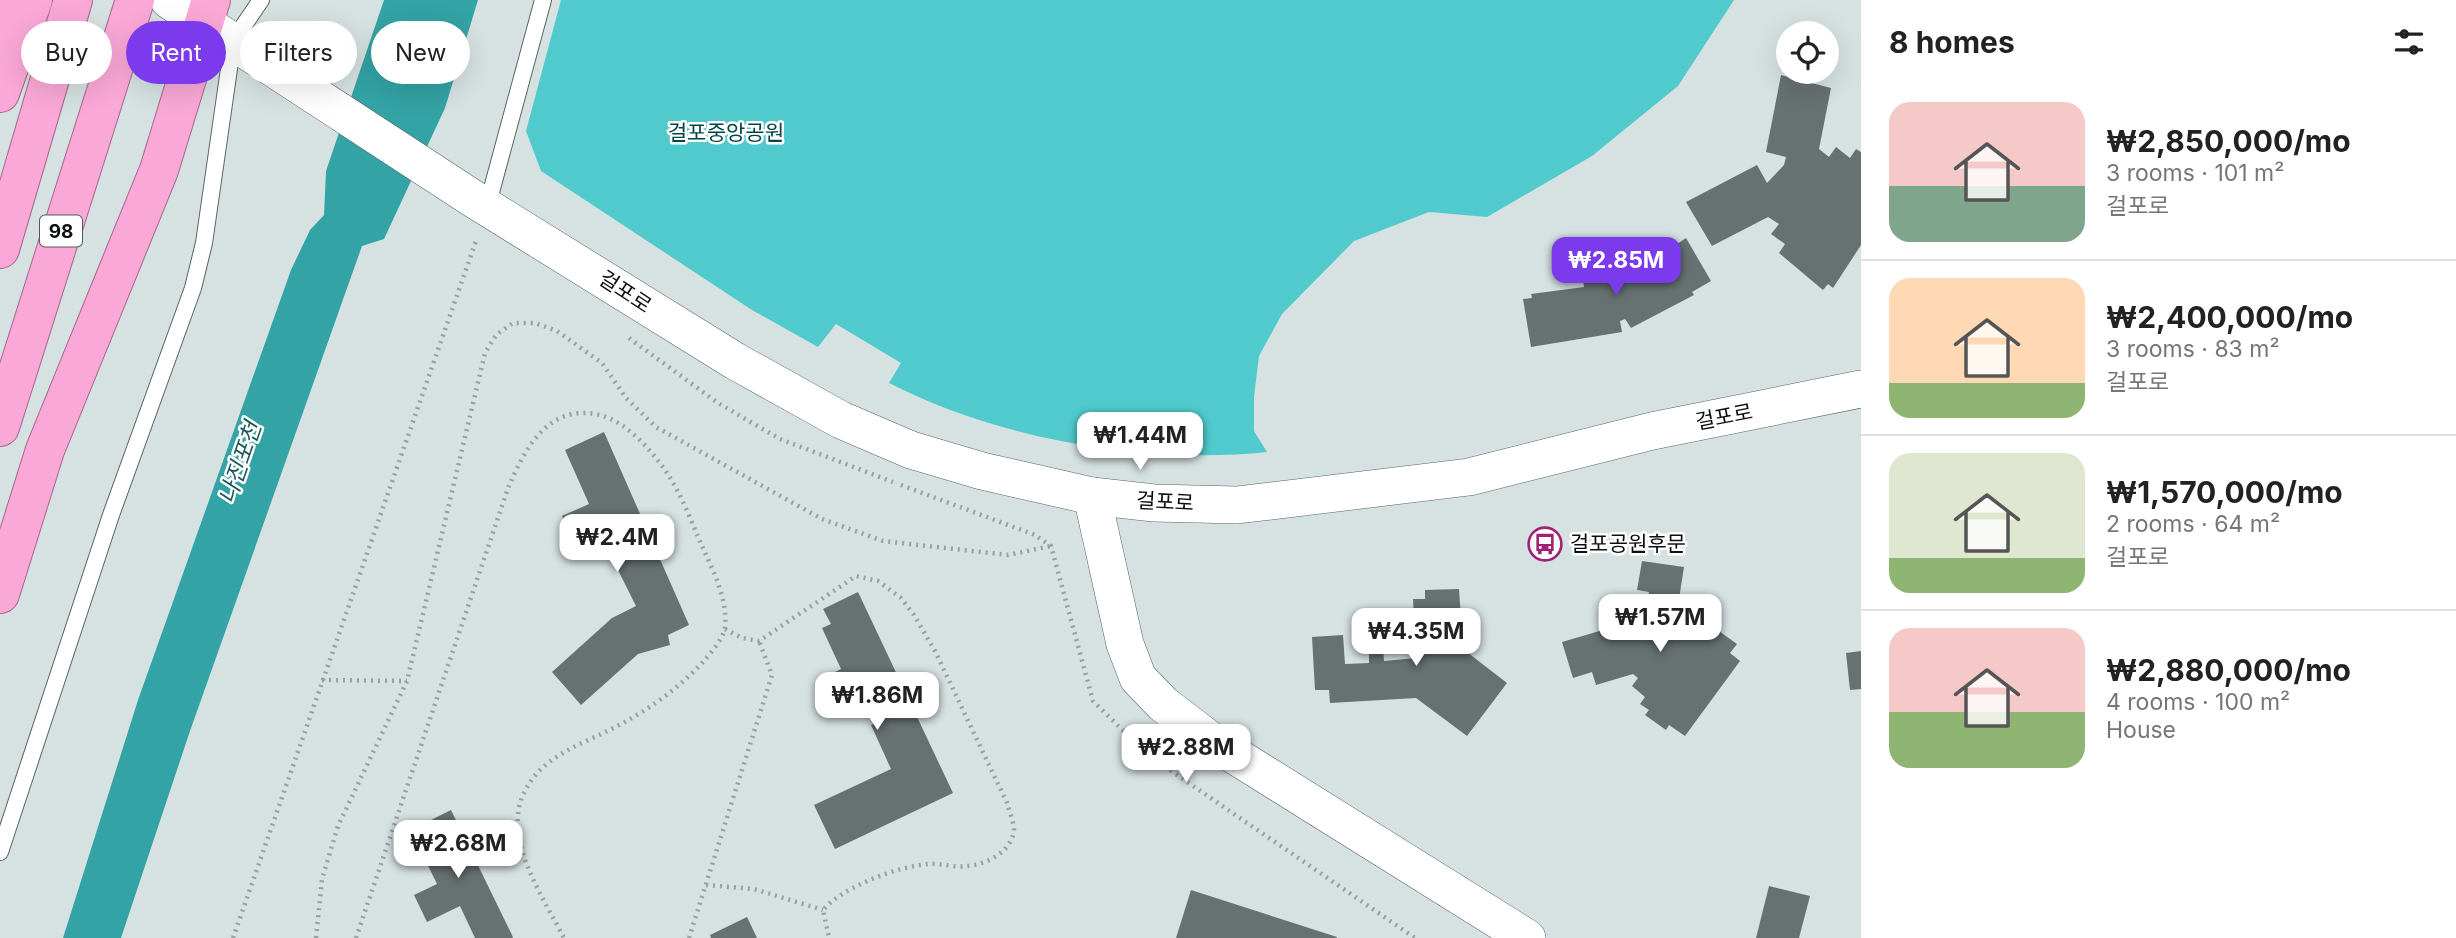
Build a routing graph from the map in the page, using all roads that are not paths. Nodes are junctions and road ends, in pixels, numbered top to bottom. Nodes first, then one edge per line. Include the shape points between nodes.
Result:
1 (33, 0) edge
2 (135, 0) edge
3 (169, 0) edge
4 (261, 0) edge
5 (543, 0) edge
6 (0, 5) edge
7 (71, 8) edge
8 (217, 21) edge
9 (226, 29) edge
10 (0, 45) edge
11 (192, 84) edge
12 (213, 84) edge
13 (0, 93) edge
14 (480, 203) junction
15 (0, 249) edge
16 (1861, 389) edge
17 (0, 427) edge
18 (1093, 496) junction
19 (0, 594) edge
20 (0, 852) edge
21 (1491, 938) edge
22 (1528, 938) edge

1 - 13 highway
2 - 17 highway, 98
3 - 8 street, 걸포로
4 - 8 lane
5 - 14 lane
6 - 10 highway
7 - 15 highway, 98
9 - 14 street, 걸포로 via 266,66
11 - 19 highway via 45,450
12 - 20 lane via 204,243 193,288 111,515
14 - 18 street, 걸포로 via 735,361 841,420 911,450
16 - 18 street, 걸포로 via 1651,431 1469,477 1237,505
18 - 21 street via 1087,558 1100,638 1133,706 1171,740
18 - 22 street via 1125,644 1138,678 1163,704 1210,740

